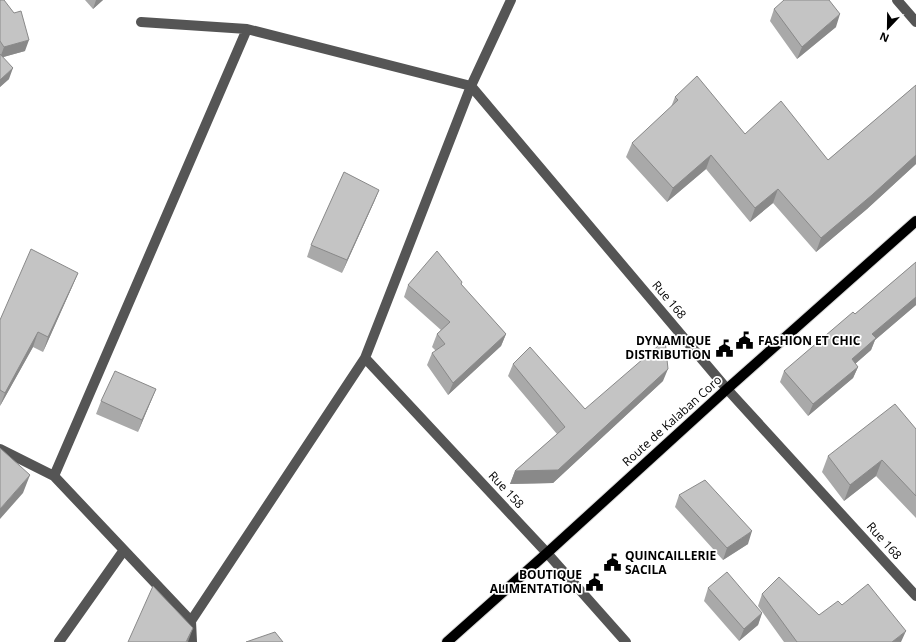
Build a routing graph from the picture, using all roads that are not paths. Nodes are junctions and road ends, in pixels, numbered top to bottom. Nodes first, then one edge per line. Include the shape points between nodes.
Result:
1 (512, 0) edge
2 (897, 0) edge
3 (141, 22) dead end
4 (916, 22) edge
5 (247, 29) junction
6 (471, 86) junction
7 (916, 221) edge
8 (365, 358) junction
9 (727, 389) junction
10 (0, 449) edge
11 (54, 476) junction
12 (124, 550) junction
13 (547, 553) junction
14 (916, 596) edge
15 (191, 621) junction
16 (59, 642) edge
17 (192, 642) edge
18 (447, 642) edge
19 (626, 642) edge

1 - 6 street
2 - 4 street
3 - 5 street
5 - 6 street
5 - 11 street
6 - 8 street
6 - 9 street, Rue 168
7 - 9 main road, Route de Kalaban Coro
8 - 13 street, Rue 158
8 - 15 street
9 - 13 main road, Route de Kalaban Coro
9 - 14 street, Rue 168
10 - 11 street
11 - 12 street
12 - 15 street
12 - 16 street
13 - 18 main road, Route de Kalaban Coro
13 - 19 street, Rue 158
15 - 17 street

